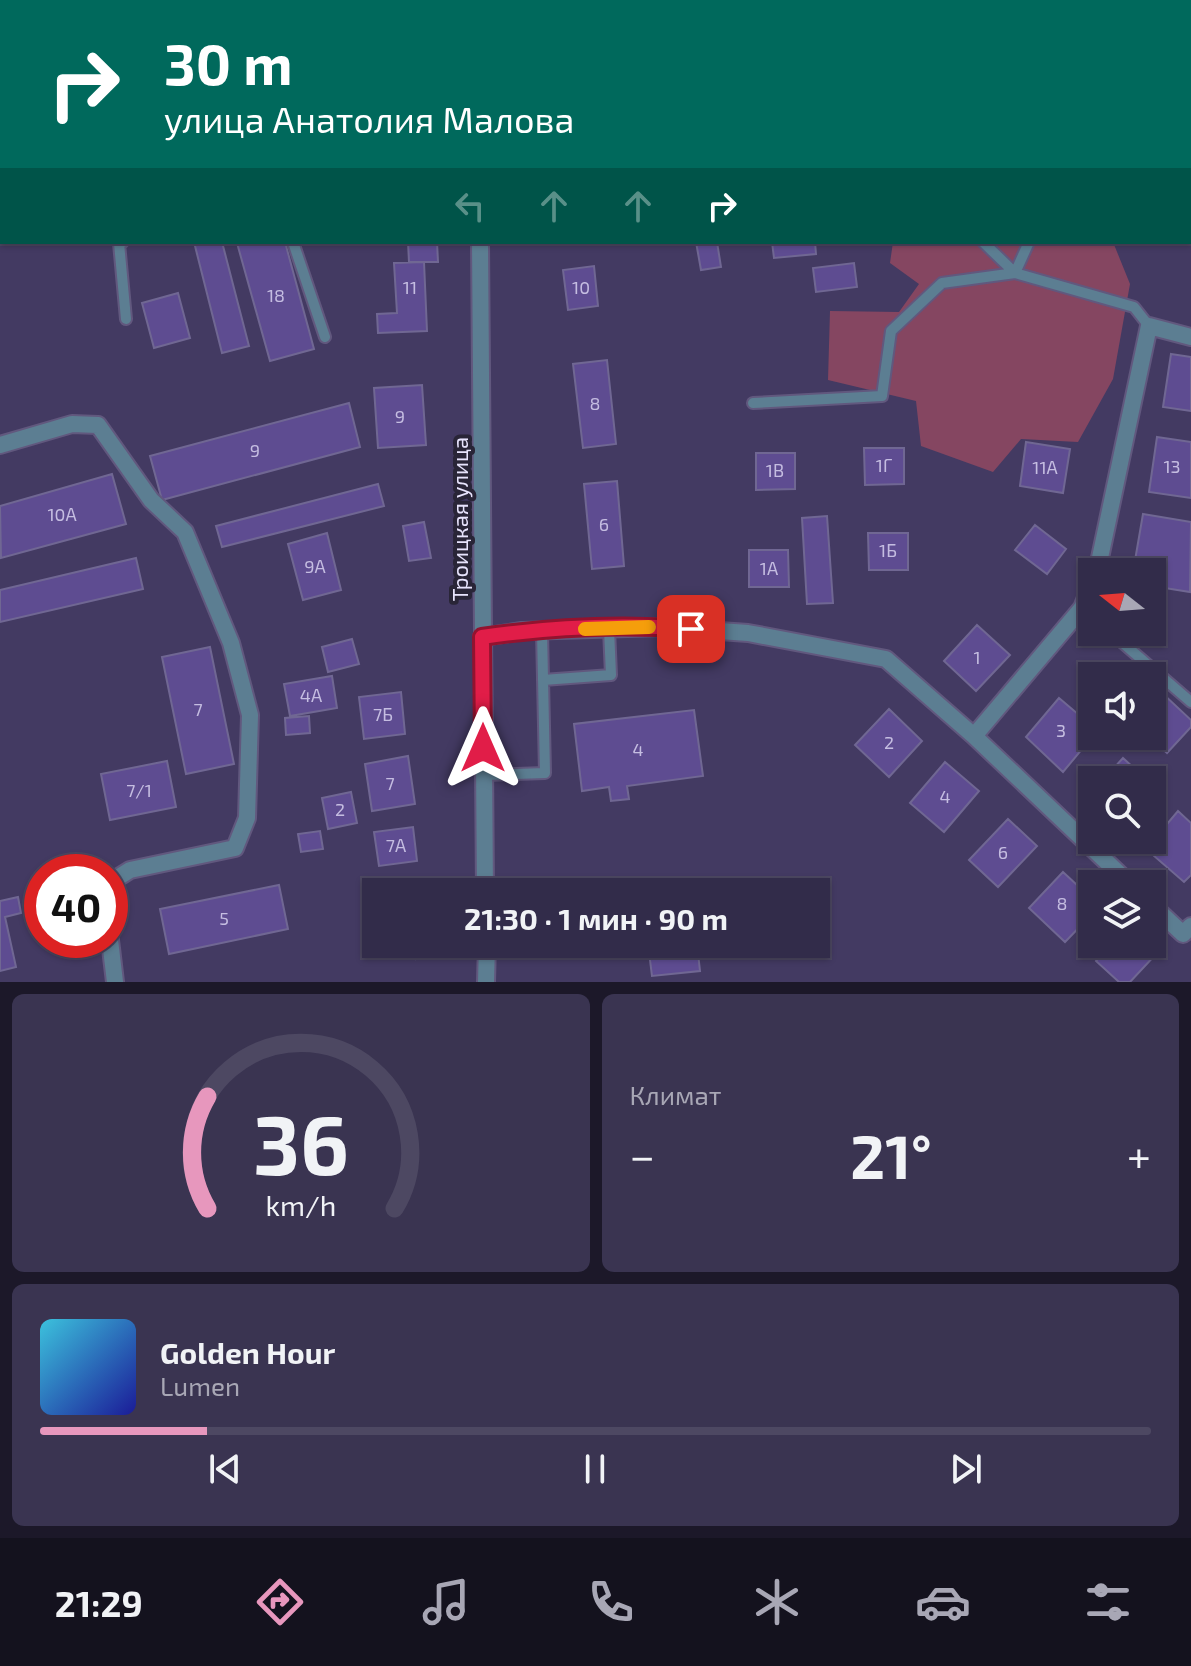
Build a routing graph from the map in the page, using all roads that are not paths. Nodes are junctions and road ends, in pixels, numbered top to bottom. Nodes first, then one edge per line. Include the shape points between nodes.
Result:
1 (120, 244) edge
2 (294, 244) edge
3 (480, 244) edge
4 (985, 244) edge
5 (1028, 244) edge
6 (1015, 273) junction
7 (126, 319) dead end
8 (1149, 326) junction
9 (325, 337) dead end
10 (1191, 337) edge
11 (753, 403) dead end
12 (0, 445) edge
13 (1100, 558) edge
14 (1078, 622) edge
15 (609, 629) junction
16 (542, 631) junction
17 (482, 637) junction
18 (1126, 646) edge
19 (543, 680) junction
20 (1191, 702) edge
21 (974, 736) junction
22 (483, 775) junction
23 (1115, 870) edge
24 (128, 871) edge
25 (485, 878) edge
26 (1166, 918) edge
27 (1191, 926) edge
28 (112, 958) edge
29 (489, 958) edge
30 (491, 978) edge
31 (115, 982) edge

1 - 7 lane
2 - 9 lane
3 - 17 street, Троицкая улица
4 - 6 lane
5 - 6 lane
6 - 8 lane via 1134,307
6 - 11 lane via 942,283 891,331 882,396
8 - 10 street
8 - 13 street
12 - 24 street via 72,424 98,425 151,500 185,532 231,643 250,715 247,818 235,848
14 - 21 street
15 - 16 street
15 - 19 lane via 611,675
15 - 21 street via 748,633 886,659
16 - 17 street
16 - 19 lane
17 - 22 street, Троицкая улица
18 - 20 lane
19 - 22 lane via 545,773
21 - 23 street
22 - 25 street, Троицкая улица
26 - 27 street via 1183,934
28 - 31 street
29 - 30 street

